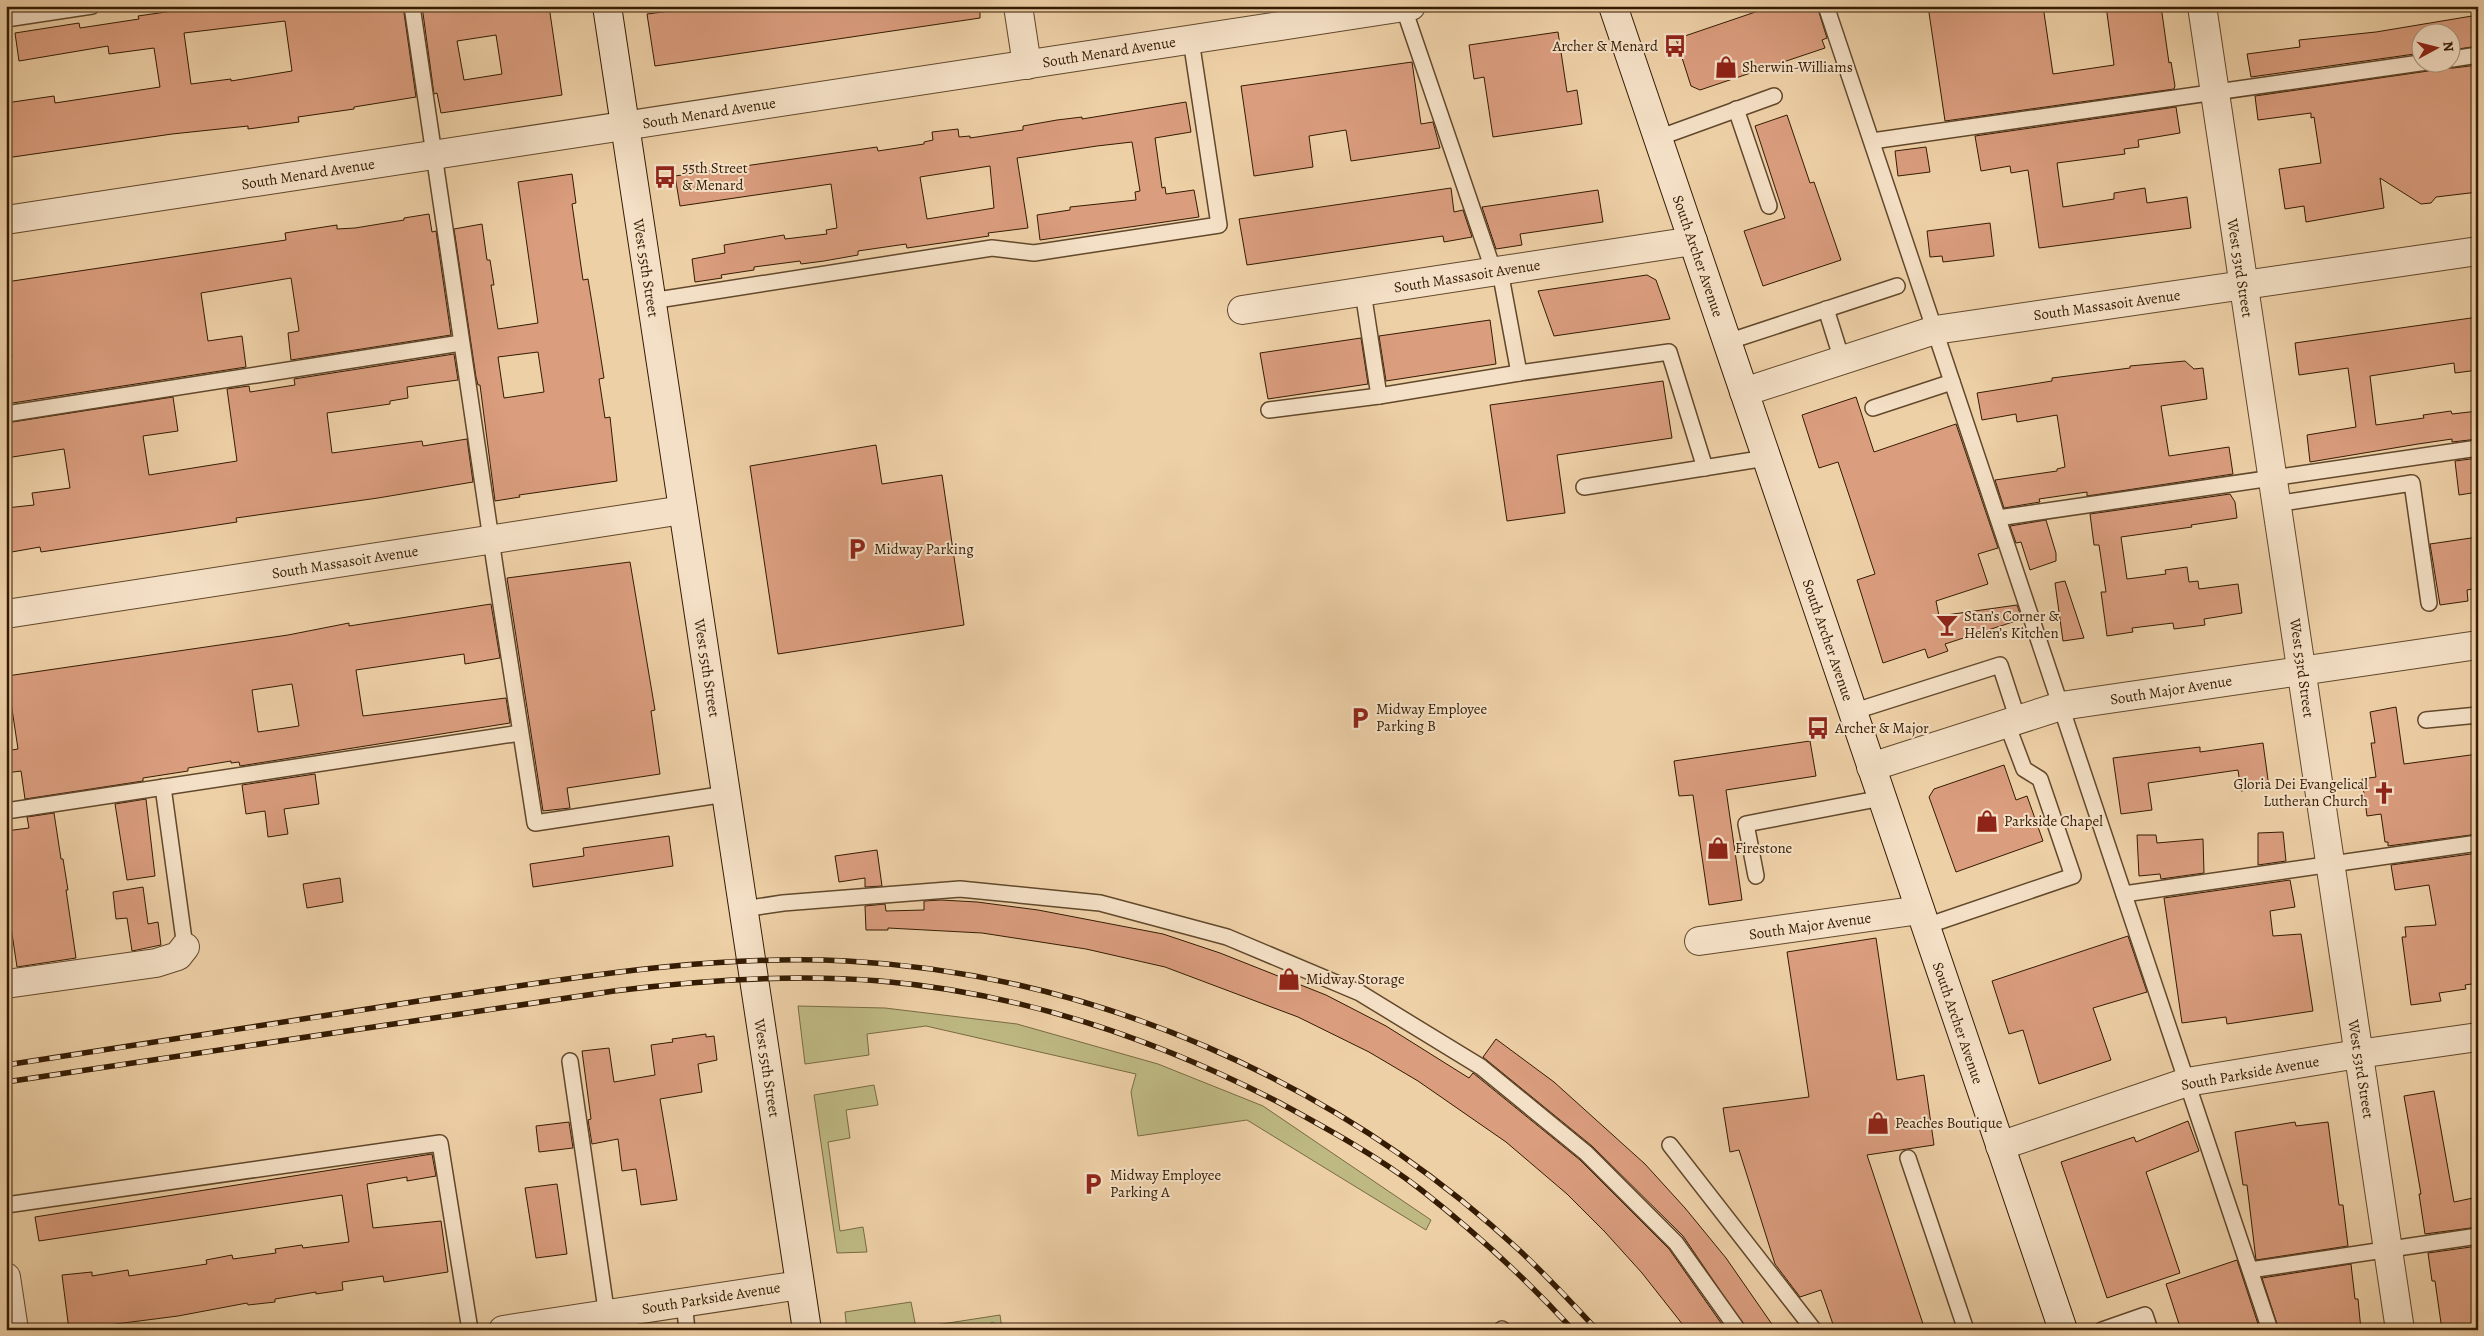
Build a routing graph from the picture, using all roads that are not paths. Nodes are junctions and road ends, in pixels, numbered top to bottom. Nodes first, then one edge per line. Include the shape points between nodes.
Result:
1 (92, 6) edge
2 (412, 6) edge
3 (607, 6) edge
4 (1018, 6) edge
5 (1613, 6) edge
6 (1826, 6) edge
7 (2202, 6) edge
8 (1406, 7) edge
9 (6, 19) edge
10 (1191, 40) junction
11 (2478, 55) edge
12 (2462, 57) edge
13 (2412, 64) edge
14 (1027, 65) junction
15 (2214, 94) junction
16 (1774, 96) dead end
17 (1736, 110) junction
18 (625, 126) junction
19 (1658, 138) junction
20 (1872, 141) junction
21 (434, 155) junction
22 (1769, 206) dead end
23 (6, 220) edge
24 (1693, 242) junction
25 (2478, 251) edge
26 (1497, 271) junction
27 (2243, 285) junction
28 (1897, 286) dead end
29 (1363, 292) junction
30 (651, 301) junction
31 (1826, 309) junction
32 (1242, 310) dead end
33 (1935, 330) junction
34 (1727, 342) junction
35 (461, 344) junction
36 (1842, 360) junction
37 (1519, 373) junction
38 (1952, 382) junction
39 (1744, 392) junction
40 (1379, 396) junction
41 (1873, 408) dead end
42 (1269, 410) dead end
43 (6, 414) edge
44 (2478, 448) edge
45 (1766, 458) junction
46 (1705, 468) junction
47 (1584, 487) dead end
48 (2275, 491) junction
49 (683, 510) junction
50 (1998, 518) junction
51 (490, 539) junction
52 (2430, 603) dead end
53 (6, 614) edge
54 (2478, 645) edge
55 (2302, 670) junction
56 (2061, 706) junction
57 (1852, 712) junction
58 (2478, 715) edge
59 (2426, 720) dead end
60 (2013, 722) junction
61 (520, 732) junction
62 (1871, 767) junction
63 (162, 787) junction
64 (726, 794) junction
65 (1882, 798) junction
66 (6, 811) edge
67 (2478, 843) edge
68 (2330, 864) junction
69 (1756, 876) dead end
70 (2124, 894) junction
71 (744, 909) junction
72 (1923, 918) junction
73 (1699, 941) dead end
74 (185, 947) joint
75 (6, 984) edge
76 (2478, 1037) edge
77 (2358, 1054) junction
78 (570, 1061) dead end
79 (2187, 1082) junction
80 (1670, 1146) dead end
81 (2000, 1146) junction
82 (1908, 1158) dead end
83 (6, 1206) edge
84 (2478, 1236) edge
85 (2388, 1249) junction
86 (2250, 1270) junction
87 (6, 1277) edge
88 (800, 1285) junction
89 (684, 1302) junction
90 (608, 1322) edge
91 (14, 1330) edge
92 (470, 1330) edge
93 (503, 1330) edge
94 (687, 1330) edge
95 (807, 1330) edge
96 (1738, 1330) edge
97 (1814, 1330) edge
98 (1966, 1330) edge
99 (2063, 1330) edge
100 (2102, 1330) edge
101 (2150, 1330) edge
102 (2270, 1330) edge
103 (2400, 1330) edge

1 - 9 lane
2 - 21 lane
3 - 18 street, West 55th Street
4 - 14 street
5 - 19 street, South Archer Avenue
6 - 20 lane
7 - 15 street, West 53rd Street
8 - 10 street, South Menard Avenue
8 - 26 lane
10 - 14 street, South Menard Avenue
10 - 30 lane via 1219,225 1034,253 992,248
11 - 12 lane
13 - 15 lane
14 - 18 street, South Menard Avenue
15 - 20 lane
15 - 27 street, West 53rd Street
16 - 17 lane
17 - 19 lane
17 - 22 lane
18 - 21 street, South Menard Avenue
18 - 30 street, West 55th Street
19 - 24 street, South Archer Avenue
20 - 33 lane
21 - 23 street, South Menard Avenue
21 - 35 lane
24 - 26 street, South Massasoit Avenue
24 - 34 street, South Archer Avenue
25 - 27 street, South Massasoit Avenue
26 - 29 street, South Massasoit Avenue
26 - 37 lane
27 - 33 street, South Massasoit Avenue
27 - 48 street, West 53rd Street
28 - 31 lane
29 - 32 street, South Massasoit Avenue
29 - 40 lane
30 - 49 street, West 55th Street
31 - 34 lane
31 - 36 lane
33 - 36 street, South Massasoit Avenue
33 - 38 lane
34 - 39 street, South Archer Avenue
35 - 43 lane
35 - 51 lane
36 - 39 street, South Massasoit Avenue
37 - 40 lane
37 - 46 lane via 1669,352
38 - 41 lane
38 - 50 lane
39 - 45 street, South Archer Avenue
40 - 42 lane
44 - 48 lane
45 - 46 lane
45 - 57 street, South Archer Avenue
46 - 47 lane
48 - 50 lane
48 - 52 lane via 2412,483
48 - 55 street, West 53rd Street
49 - 51 street, South Massasoit Avenue
49 - 64 street, West 55th Street
50 - 56 lane
51 - 53 street, South Massasoit Avenue
51 - 61 lane
54 - 55 street, South Major Avenue
55 - 56 street, South Major Avenue
55 - 68 street, West 53rd Street
56 - 60 street, South Major Avenue
56 - 70 lane
57 - 60 lane via 2000,665
57 - 62 street, South Archer Avenue
58 - 59 lane
60 - 62 street, South Major Avenue
60 - 72 lane via 2024,768 2040,779 2073,876
61 - 63 lane
61 - 64 lane via 535,823
62 - 65 street, South Archer Avenue
63 - 66 lane
63 - 74 lane
64 - 71 street, West 55th Street
65 - 69 lane via 1746,824
65 - 72 street, South Archer Avenue
67 - 68 lane
68 - 70 lane
68 - 77 street, West 53rd Street
70 - 79 lane
71 - 88 street, West 55th Street
71 - 96 lane via 960,889 1100,903 1227,937 1360,993 1481,1067 1586,1153 1676,1244
72 - 73 street, South Major Avenue
72 - 81 street, South Archer Avenue
74 - 75 street via 178,956 156,963
76 - 77 street, South Parkside Avenue
77 - 79 street, South Parkside Avenue
77 - 85 street, West 53rd Street
78 - 90 lane
79 - 81 street, South Parkside Avenue
79 - 86 lane
80 - 97 lane
81 - 99 street, South Archer Avenue
82 - 98 lane
83 - 92 lane via 440,1143
84 - 85 lane
85 - 86 lane
85 - 103 street, West 53rd Street
86 - 102 lane
87 - 91 street
88 - 89 street, South Parkside Avenue
88 - 95 street, West 55th Street
89 - 90 street, South Parkside Avenue
89 - 94 lane
90 - 93 street, South Parkside Avenue
100 - 101 lane via 2145,1315

